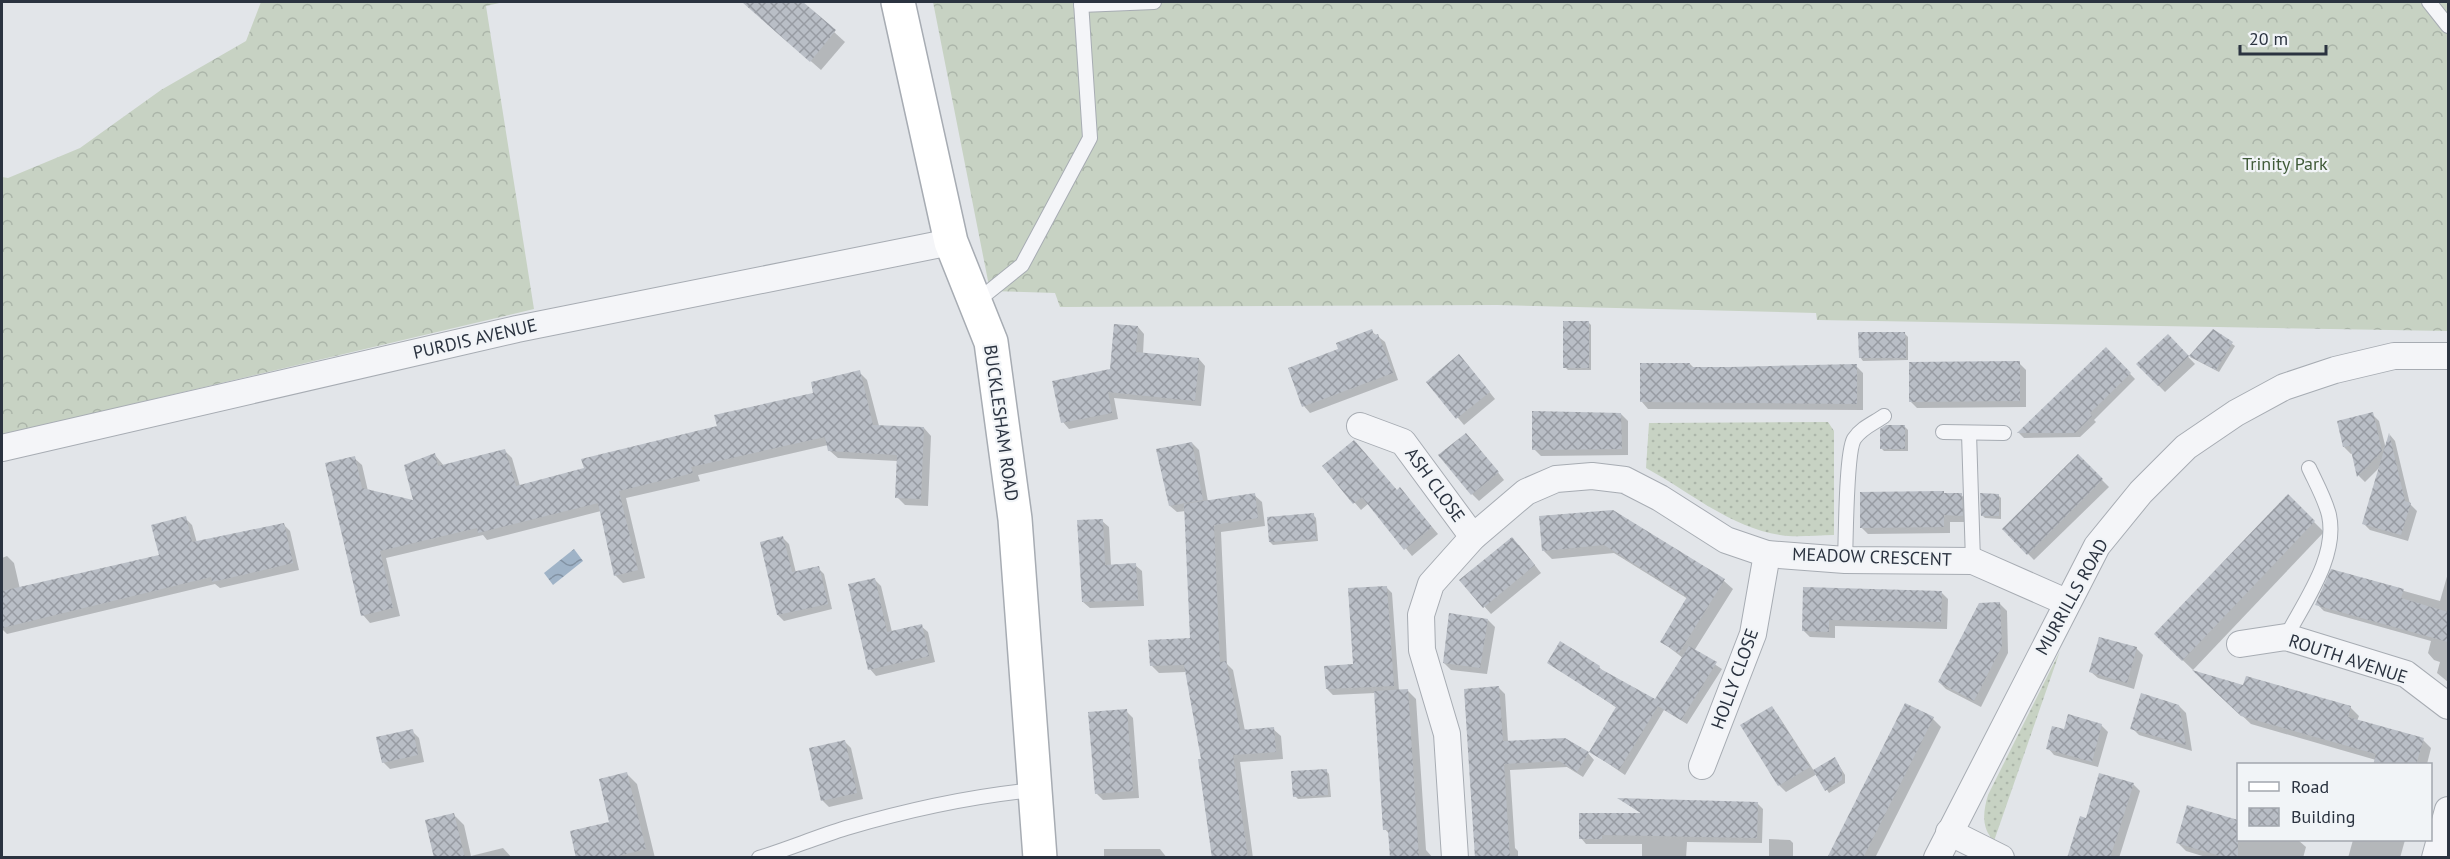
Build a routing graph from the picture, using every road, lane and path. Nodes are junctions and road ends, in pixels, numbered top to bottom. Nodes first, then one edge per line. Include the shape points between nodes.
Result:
1 (898, 2) edge
2 (1154, 2) edge
3 (2429, 2) edge
4 (1081, 3) edge
5 (2448, 26) edge
6 (951, 242) junction
7 (976, 302) junction
8 (2448, 356) edge
9 (1884, 416) dead end
10 (1360, 426) dead end
11 (1943, 432) dead end
12 (1969, 433) junction
13 (2004, 433) dead end
14 (2, 448) edge
15 (2309, 468) dead end
16 (1473, 537) junction
17 (1767, 554) junction
18 (1845, 560) junction
19 (1973, 561) junction
20 (2066, 602) junction
21 (2286, 637) junction
22 (2240, 645) dead end
23 (2448, 706) edge
24 (1702, 766) dead end
25 (1035, 790) junction
26 (2448, 810) edge
27 (1949, 832) junction
28 (759, 858) edge
29 (1040, 858) edge
30 (1455, 858) edge
31 (1937, 858) edge
32 (2001, 858) edge
33 (2435, 858) edge

1 - 6 street, BUCKLESHAM ROAD
2 - 4 lane
3 - 5 lane
4 - 7 lane via 1090,138 1022,265
6 - 7 street, BUCKLESHAM ROAD
6 - 14 street, PURDIS AVENUE via 517,329
7 - 25 street, BUCKLESHAM ROAD via 991,342 1015,519
8 - 20 street, MURRILLS ROAD via 2394,356 2335,369 2284,387 2236,412 2186,447 2141,492 2097,546
9 - 18 lane via 1853,440
10 - 16 street, ASH CLOSE via 1403,442
11 - 12 lane
12 - 13 lane
12 - 19 lane
15 - 21 lane via 2329,515 2330,534 2326,559
16 - 17 street, MEADOW CRESCENT via 1526,492 1556,478 1592,476 1625,480 1726,540
16 - 30 street, MEADOW CRESCENT via 1431,584 1421,615 1422,650 1447,734
17 - 18 street, MEADOW CRESCENT
17 - 24 street, HOLLY CLOSE via 1753,634
18 - 19 street, MEADOW CRESCENT
19 - 20 street, MEADOW CRESCENT
20 - 27 street, MURRILLS ROAD
21 - 22 street, ROUTH AVENUE
21 - 23 street, ROUTH AVENUE via 2406,674
25 - 28 lane via 910,811
25 - 29 street, BUCKLESHAM ROAD
26 - 33 street
27 - 31 street, MURRILLS ROAD
27 - 32 street

